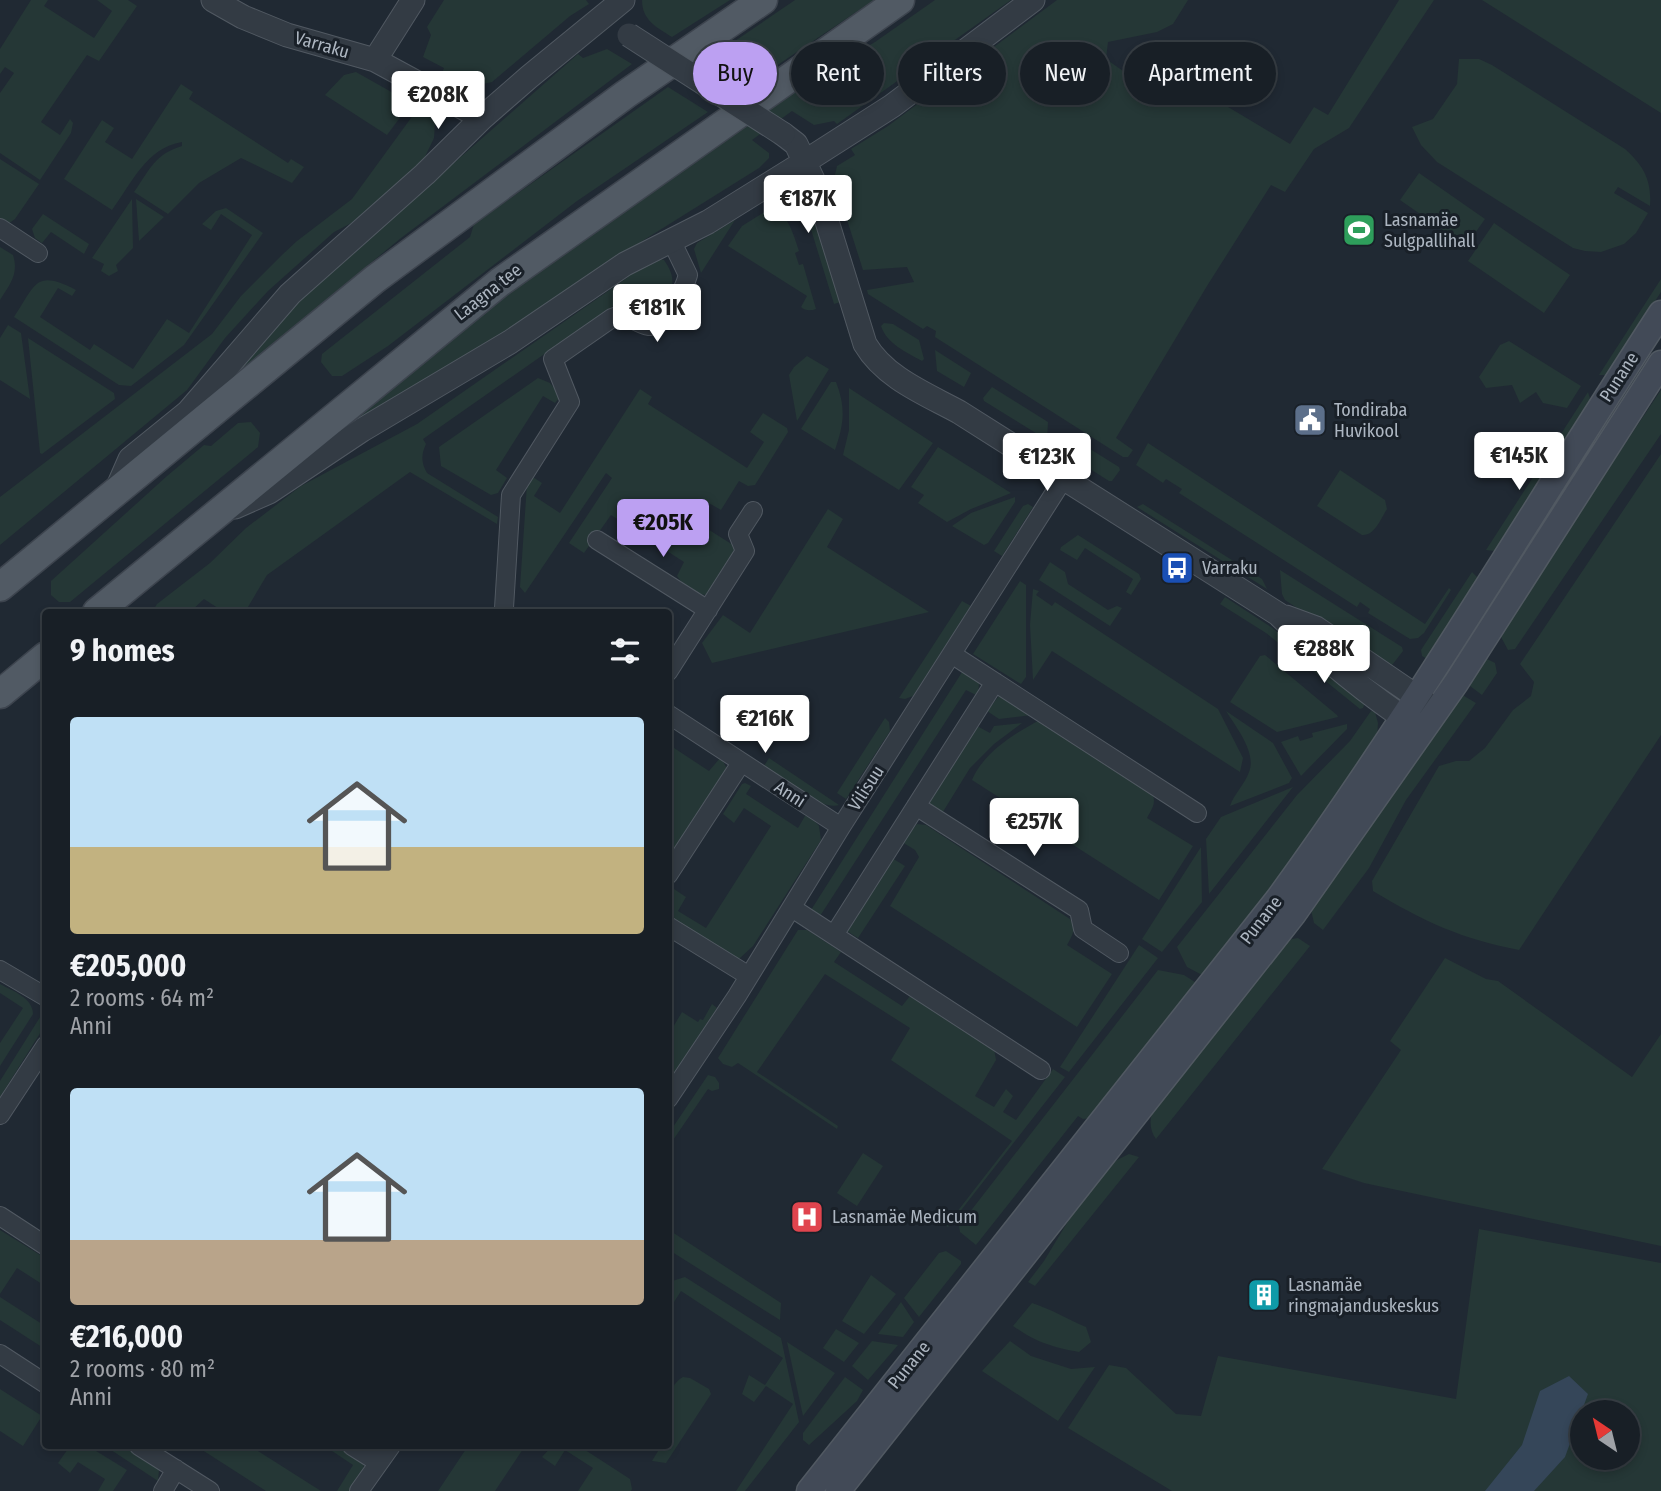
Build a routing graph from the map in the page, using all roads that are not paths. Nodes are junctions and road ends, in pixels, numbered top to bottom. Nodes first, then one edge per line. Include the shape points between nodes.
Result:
1 (213, 0) edge
2 (413, 0) edge
3 (763, 0) edge
4 (900, 0) edge
5 (1033, 0) edge
6 (615, 6) edge
7 (375, 60) junction
8 (482, 118) junction
9 (806, 161) junction
10 (0, 228) edge
11 (671, 240) junction
12 (38, 253) dead end
13 (1661, 313) edge
14 (1661, 363) edge
15 (1065, 478) junction
16 (116, 491) junction
17 (753, 511) dead end
18 (210, 518) junction
19 (597, 540) dead end
20 (0, 587) edge
21 (101, 609) edge
22 (504, 609) edge
23 (708, 610) junction
24 (1279, 614) junction
25 (953, 655) junction
26 (42, 659) edge
27 (672, 666) edge
28 (995, 682) junction
29 (0, 694) edge
30 (1416, 696) junction
31 (672, 717) edge
32 (1421, 720) junction
33 (741, 763) junction
34 (916, 806) junction
35 (1197, 813) dead end
36 (841, 827) junction
37 (672, 869) edge
38 (792, 908) junction
39 (672, 928) edge
40 (834, 935) junction
41 (1119, 953) dead end
42 (0, 970) edge
43 (749, 976) junction
44 (42, 995) edge
45 (42, 1051) edge
46 (1041, 1070) dead end
47 (672, 1093) edge
48 (0, 1115) edge
49 (0, 1216) edge
50 (42, 1243) edge
51 (0, 1354) edge
52 (42, 1381) edge
53 (144, 1449) edge
54 (357, 1449) edge
55 (389, 1449) edge
56 (379, 1463) junction
57 (176, 1469) junction
58 (163, 1491) edge
59 (210, 1491) edge
60 (359, 1491) edge
61 (810, 1491) edge
62 (838, 1491) edge

1 - 7 street, Varraku via 287,35
2 - 7 street
3 - 16 main road via 626,94 375,279
4 - 18 main road, Laagna tee via 500,282
5 - 9 street via 892,106
6 - 8 street
6 - 9 street, bridge via 628,35 783,134
7 - 8 street, Varraku
8 - 16 street via 290,294 188,412 130,459
9 - 11 street
9 - 15 street via 870,354 904,382
10 - 12 street
11 - 18 street via 625,264 510,342 269,492
11 - 22 street via 688,275 664,319 648,326 624,314 612,318 553,359 570,402 512,495
13 - 30 main road, Punane
14 - 32 main road, Punane
15 - 24 street
15 - 25 street, Vilisuu
16 - 20 main road
17 - 23 street via 738,534 745,551
18 - 21 main road, Laagna tee
19 - 23 street
23 - 27 street
24 - 30 street via 1316,628
24 - 32 street via 1363,689
25 - 28 street
25 - 36 street, Vilisuu
26 - 29 main road
28 - 34 street
28 - 35 street
30 - 32 main road, Punane
31 - 33 street, Anni
32 - 61 main road, Punane via 1324,836
32 - 62 main road, Punane via 1293,915
33 - 36 street, Anni
33 - 37 street
34 - 40 street
34 - 41 street via 1079,910 1083,929
36 - 38 street, Vilisuu
38 - 40 street
38 - 43 street, Vilisuu
39 - 43 street
40 - 46 street
42 - 44 street
43 - 47 street, Vilisuu
45 - 48 street
49 - 50 street
51 - 52 street
53 - 57 street
54 - 56 street
55 - 56 street
56 - 60 street
57 - 58 street
57 - 59 street

